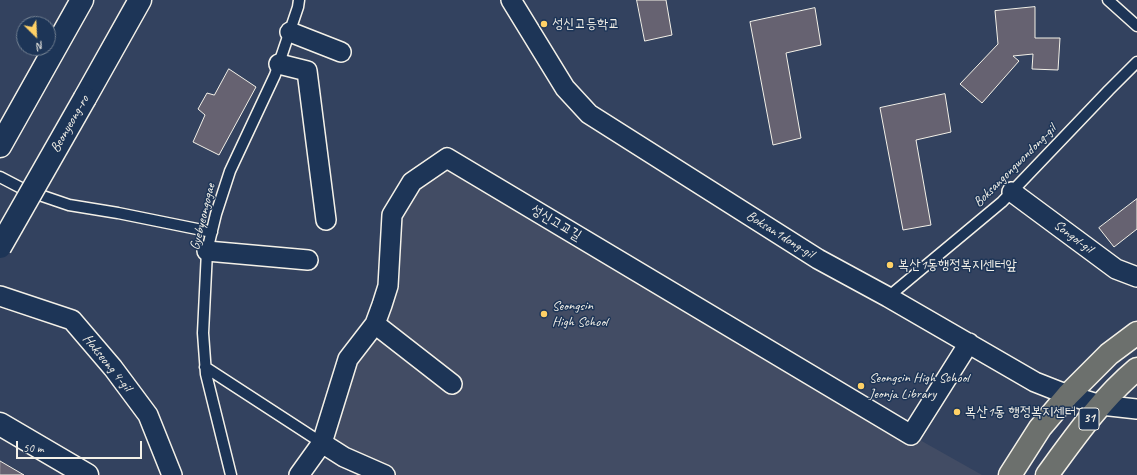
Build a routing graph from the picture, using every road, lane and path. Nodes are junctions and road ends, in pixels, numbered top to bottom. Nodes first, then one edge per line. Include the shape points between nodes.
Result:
1 (82, 0) edge
2 (140, 0) edge
3 (299, 0) edge
4 (511, 0) edge
5 (1108, 0) edge
6 (1137, 26) edge
7 (290, 32) junction
8 (341, 52) dead end
9 (1137, 62) edge
10 (279, 64) junction
11 (0, 146) edge
12 (0, 177) edge
13 (1012, 192) junction
14 (326, 220) dead end
15 (212, 232) junction
16 (0, 247) edge
17 (207, 251) junction
18 (308, 260) dead end
19 (1137, 277) edge
20 (0, 296) edge
21 (888, 297) junction
22 (374, 324) junction
23 (1137, 333) edge
24 (969, 344) junction
25 (205, 367) junction
26 (1137, 368) edge
27 (452, 384) dead end
28 (1068, 395) junction
29 (1101, 405) junction
30 (1137, 409) edge
31 (0, 424) edge
32 (322, 443) junction
33 (87, 475) edge
34 (172, 475) edge
35 (231, 475) edge
36 (298, 475) edge
37 (385, 475) edge
38 (1010, 475) edge
39 (1048, 475) edge

1 - 11 main road
2 - 16 main road, Beonyeong-ro, bridge
3 - 7 lane, Gyebyeongogae
4 - 21 street, Boksan1dong-gil via 565,88 589,114 818,259
5 - 6 lane
7 - 8 street
7 - 10 lane, Gyebyeongogae
9 - 13 lane, Boksangongwondong-gil
10 - 14 street via 307,71
10 - 15 lane, Gyebyeongogae via 230,171
12 - 15 lane via 25,190 69,206
13 - 19 street, Songol-gil via 1116,269
13 - 21 lane, Boksangongwondong-gil
15 - 17 lane, Gyebyeongogae
17 - 18 street
17 - 25 lane, Gyebyeongogae via 203,333
20 - 34 street, Hakseong 4-gil via 72,320 113,368 148,416
21 - 24 street, Boksan1dong-gil
22 - 24 street, 성신고교길 via 388,286 392,215 412,182 447,158 911,435
22 - 27 street
22 - 32 street, 성신고교길 via 348,359
23 - 28 main road, 31 via 1109,354
24 - 28 street, Boksan1dong-gil via 1035,382
25 - 32 lane
25 - 35 lane, Gyebyeongogae
26 - 29 main road, 31
28 - 29 street, Boksan1dong-gil
28 - 38 main road, 31 via 1040,428
29 - 30 street, Boksan1dong-gil
29 - 39 main road, 31
31 - 33 main road
32 - 36 street, 성신고교길
32 - 37 street via 344,457

